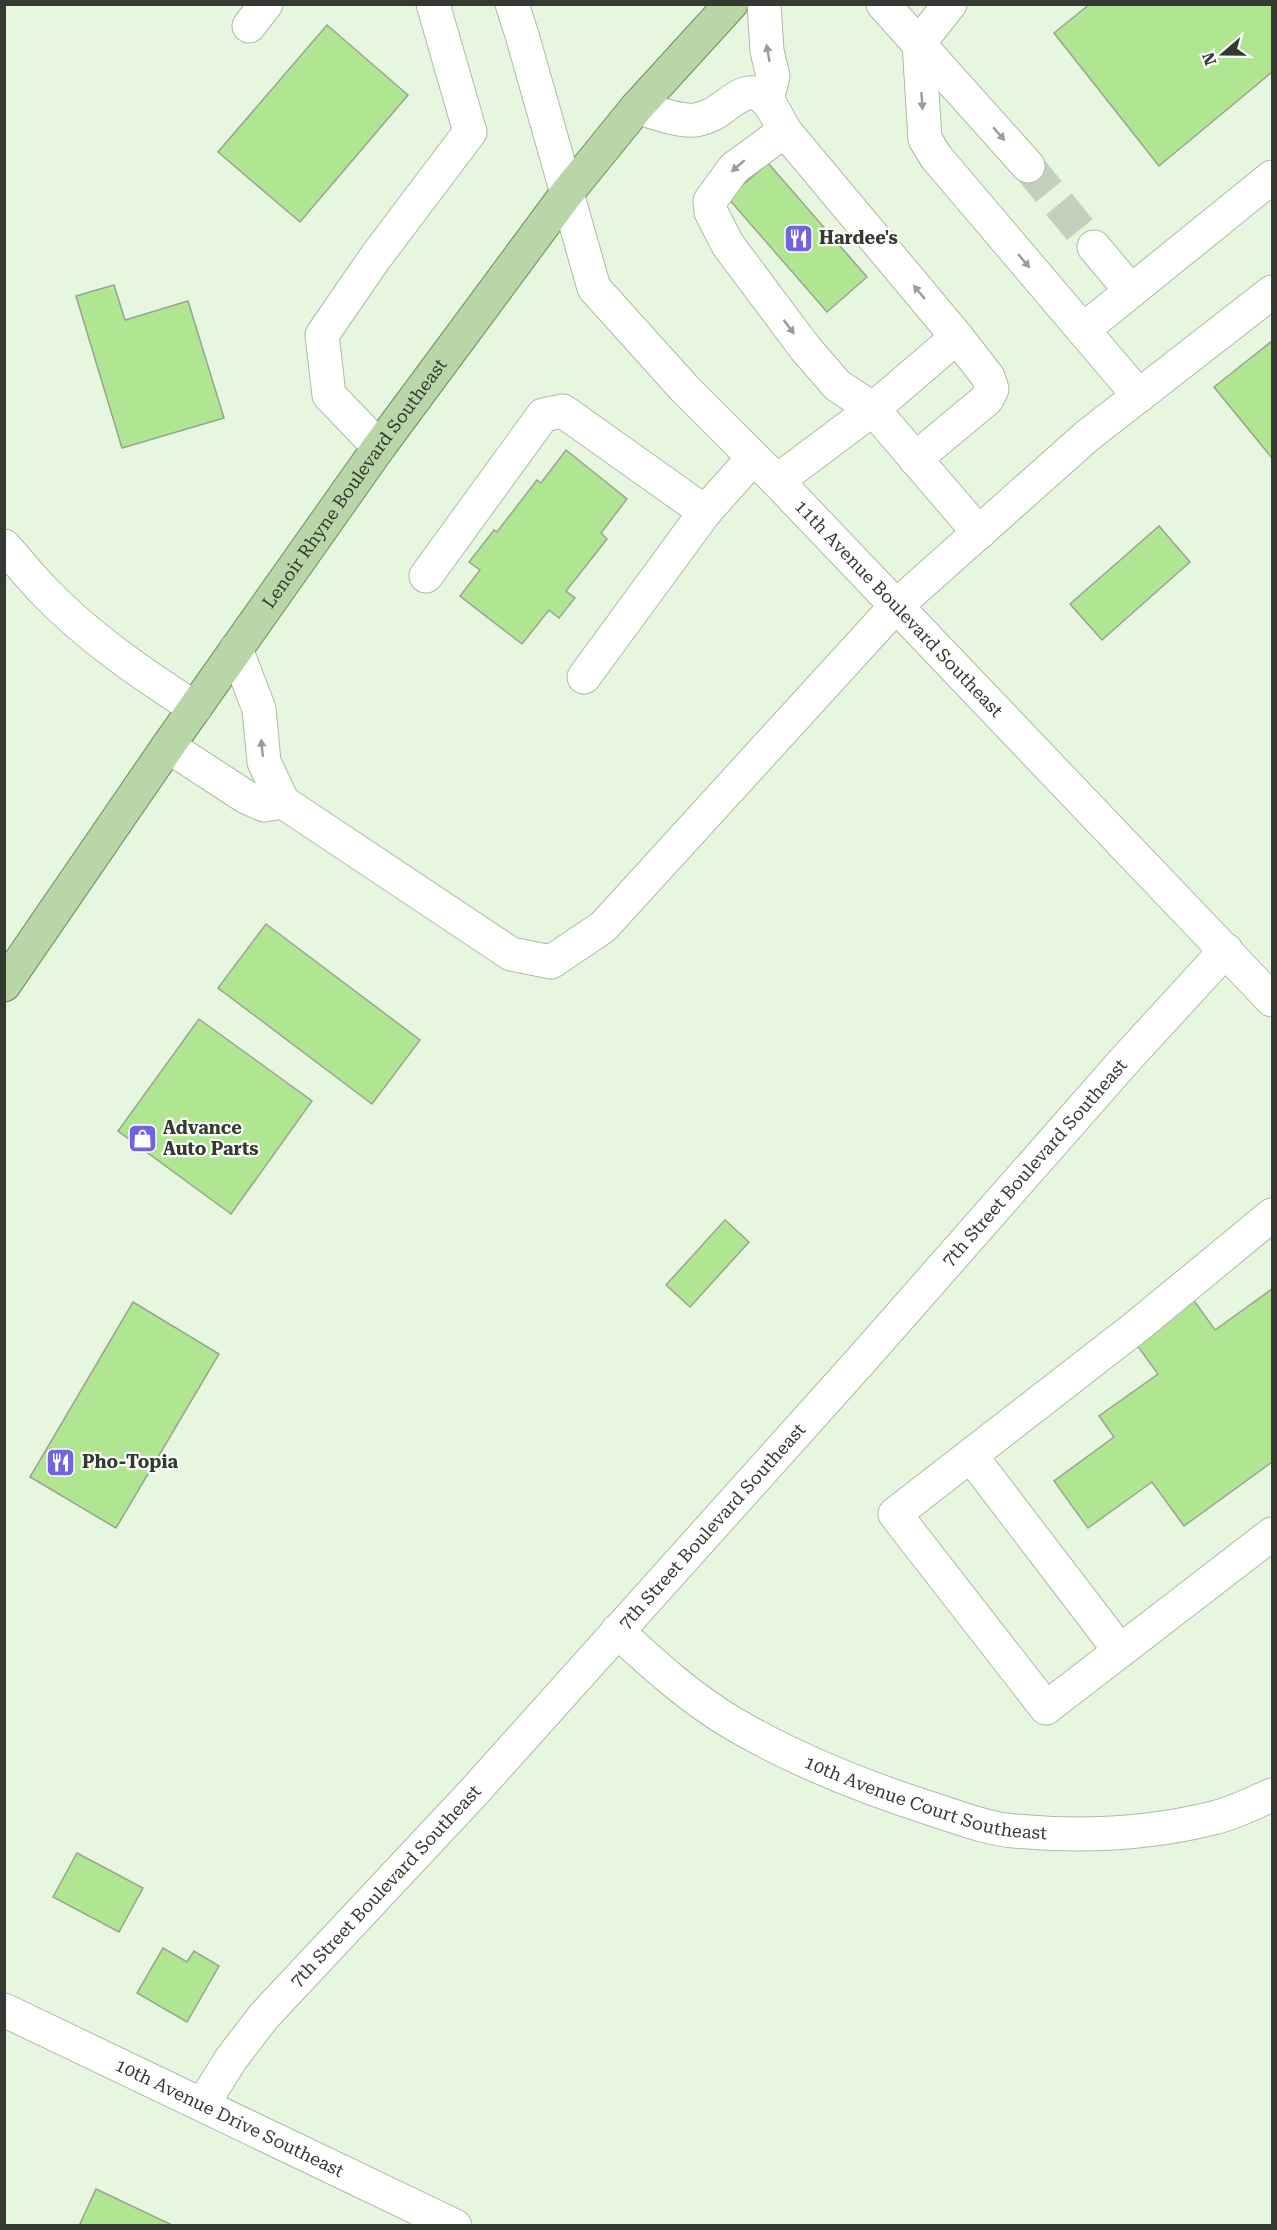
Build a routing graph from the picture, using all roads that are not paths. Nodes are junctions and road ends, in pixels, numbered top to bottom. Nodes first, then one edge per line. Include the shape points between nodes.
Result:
1 (433, 4) edge
2 (512, 4) edge
3 (731, 4) edge
4 (764, 4) edge
5 (883, 4) edge
6 (951, 4) edge
7 (919, 43) junction
8 (767, 101) junction
9 (637, 107) junction
10 (785, 131) junction
11 (1028, 166) tunnel mouth
12 (1272, 177) edge
13 (567, 193) junction
14 (1094, 247) tunnel mouth
15 (1131, 291) junction
16 (1272, 292) edge
17 (1083, 330) junction
18 (957, 337) junction
19 (1139, 396) junction
20 (873, 410) junction
21 (379, 447) junction
22 (753, 458) junction
23 (915, 459) junction
24 (777, 481) junction
25 (705, 512) junction
26 (978, 533) junction
27 (4, 546) edge
28 (426, 576) dead end
29 (895, 607) junction
30 (236, 649) junction
31 (584, 677) dead end
32 (195, 708) junction
33 (168, 746) junction
34 (283, 802) junction
35 (1226, 950) junction
36 (4, 984) edge
37 (1272, 1000) edge
38 (1272, 1215) edge
39 (970, 1456) junction
40 (1272, 1534) edge
41 (617, 1631) junction
42 (1120, 1651) junction
43 (1272, 1795) edge
44 (6, 2015) edge
45 (203, 2104) junction
46 (455, 2226) edge

1 - 21 street via 470,132 322,335 330,395
2 - 13 street, 11th Avenue Boulevard Southeast
3 - 9 main road, Lenoir Rhyne Boulevard Southeast
8 -> 4 street via 773,76
5 - 7 street
6 - 7 street
7 -> 11 street
7 -> 17 street via 925,139
8 - 9 street via 744,94 714,114 694,120
8 - 10 street
9 - 13 main road, Lenoir Rhyne Boulevard Southeast
18 -> 10 street
10 -> 20 street via 734,168 710,201 711,212 728,245 805,348 837,385
12 - 15 street
13 - 21 main road, Lenoir Rhyne Boulevard Southeast
13 - 22 street, 11th Avenue Boulevard Southeast via 594,288
14 - 15 street
15 - 17 street
16 - 19 street
17 - 19 street
18 - 20 street
18 - 23 street via 988,377 992,389 987,399
19 - 26 street via 1087,436
20 - 23 street
20 - 24 street
21 - 30 main road, Lenoir Rhyne Boulevard Southeast
22 - 24 street, 11th Avenue Boulevard Southeast
22 - 25 street
23 - 26 street
24 - 29 street, 11th Avenue Boulevard Southeast
25 - 28 street via 563,411 543,415
25 - 31 street
26 - 29 street
27 - 32 street via 45,592 108,648
29 - 34 street via 603,927 550,962 511,954
29 - 35 street, 11th Avenue Boulevard Southeast
30 - 32 main road, Lenoir Rhyne Boulevard Southeast
34 -> 30 street via 264,762 259,709
32 - 33 main road, Lenoir Rhyne Boulevard Southeast
33 - 34 street via 264,805
33 - 36 main road, Lenoir Rhyne Boulevard Southeast
35 - 37 street, 11th Avenue Boulevard Southeast
35 - 41 street, 7th Street Boulevard Southeast
38 - 39 street
39 - 42 street
39 - 42 street via 895,1514 1046,1708
40 - 42 street
41 - 43 street, 10th Avenue Court Southeast via 672,1681 734,1724 813,1765 886,1795 961,1819 1012,1831 1103,1833 1213,1818
41 - 45 street, 7th Street Boulevard Southeast via 472,1794 264,2016
44 - 45 street, 10th Avenue Drive Southeast
45 - 46 street, 10th Avenue Drive Southeast

